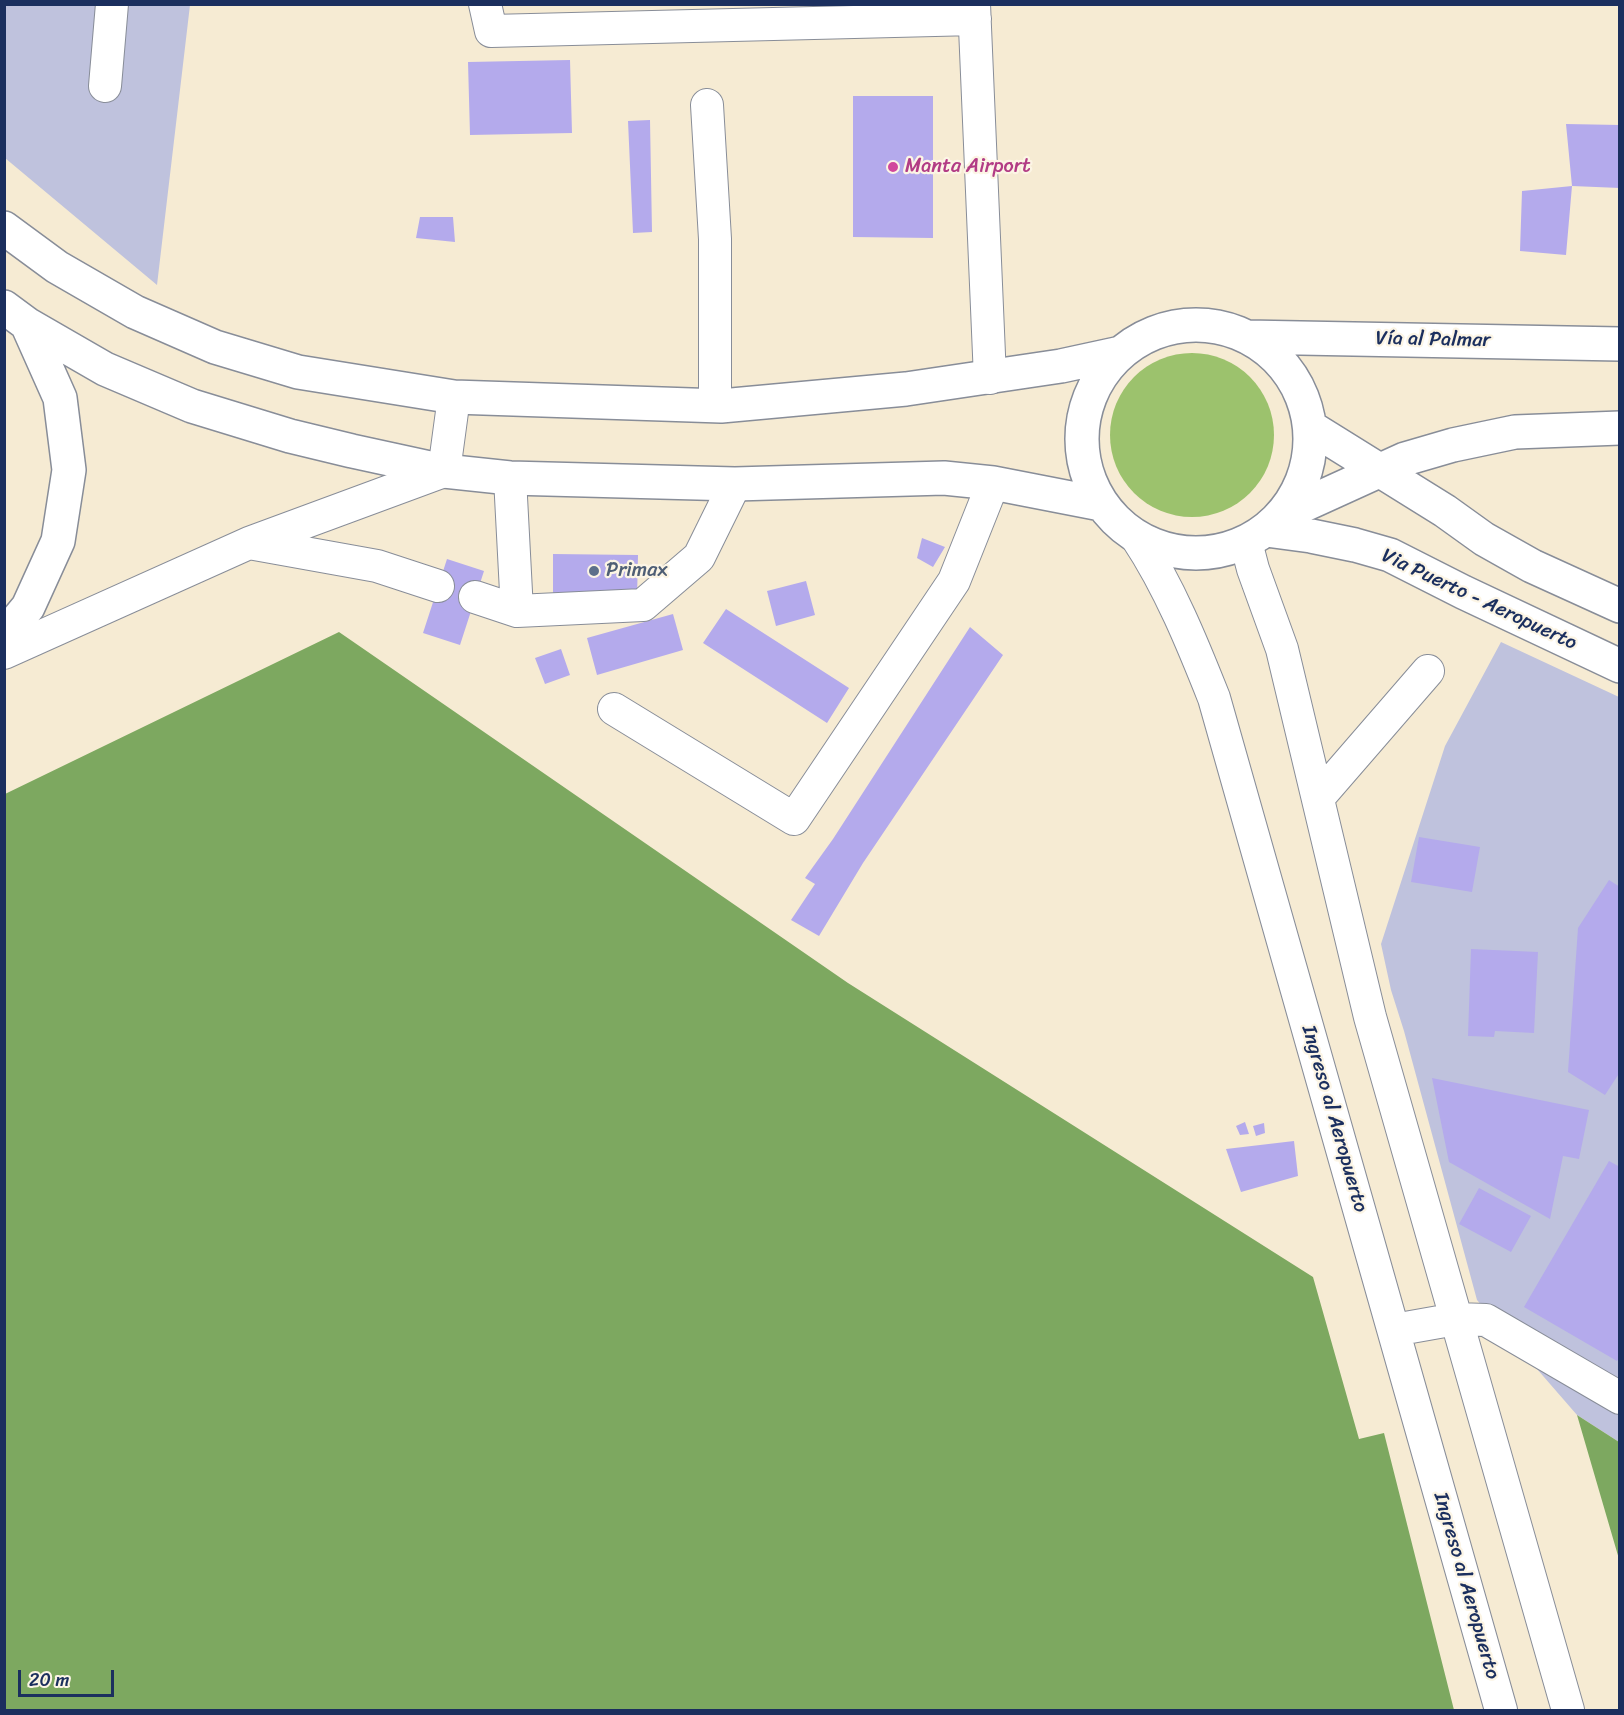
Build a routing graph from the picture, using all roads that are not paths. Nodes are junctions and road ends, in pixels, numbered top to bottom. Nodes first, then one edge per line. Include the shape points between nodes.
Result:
1 (112, 4) edge
2 (485, 4) edge
3 (974, 12) edge
4 (105, 86) dead end
5 (707, 105) dead end
6 (4, 228) edge
7 (16, 315) edge
8 (1246, 337) junction
9 (1620, 344) edge
10 (1121, 353) junction
11 (990, 378) junction
12 (454, 397) junction
13 (715, 406) junction
14 (1310, 427) junction
15 (1620, 428) edge
16 (1380, 470) junction
17 (444, 471) junction
18 (510, 478) junction
19 (993, 483) junction
20 (735, 484) junction
21 (1101, 504) junction
22 (1265, 529) junction
23 (1137, 538) junction
24 (249, 543) junction
25 (438, 586) dead end
26 (475, 597) dead end
27 (1620, 606) edge
28 (517, 611) junction
29 (4, 636) edge
30 (4, 653) edge
31 (1620, 666) edge
32 (1428, 671) dead end
33 (614, 709) dead end
34 (1318, 798) junction
35 (1456, 1319) junction
36 (1394, 1330) junction
37 (1620, 1398) edge
38 (1501, 1710) edge
39 (1568, 1710) edge

1 - 4 street
2 - 3 street via 491,31
3 - 11 street
5 - 13 street via 716,239
6 - 12 main road via 57,267 135,312 215,347 298,372
7 - 17 main road via 105,369 192,406 352,452
7 - 29 main road via 60,398 69,470 58,541 28,607
8 - 9 main road, Vía al Palmar
8 - 10 main road via 1221,328 1168,328
8 - 14 main road via 1263,347 1290,374
10 - 11 main road
10 - 21 main road via 1099,377 1085,408 1081,441 1086,474
11 - 13 main road
12 - 13 main road
12 - 17 street
14 - 16 main road
14 - 22 main road via 1309,458 1299,488
15 - 16 main road via 1515,432 1453,445
16 - 22 main road
16 - 27 main road via 1484,539
17 - 18 main road
17 - 24 street
18 - 20 main road
18 - 28 street
19 - 20 main road via 944,478
19 - 21 main road
19 - 33 street via 954,581 794,819
20 - 28 street via 699,557 643,605
21 - 23 main road
22 - 23 main road via 1220,551 1191,554 1163,549
22 - 31 main road, Via Puerto - Aeropuerto via 1390,555
22 - 34 street via 1252,569 1282,649
23 - 36 street, Ingreso al Aeropuerto via 1153,561 1214,698
24 - 25 street via 377,566
24 - 30 street
26 - 28 street
32 - 34 street
34 - 35 street via 1370,1017
35 - 36 street
35 - 37 street via 1486,1320
35 - 39 street
36 - 38 street, Ingreso al Aeropuerto

